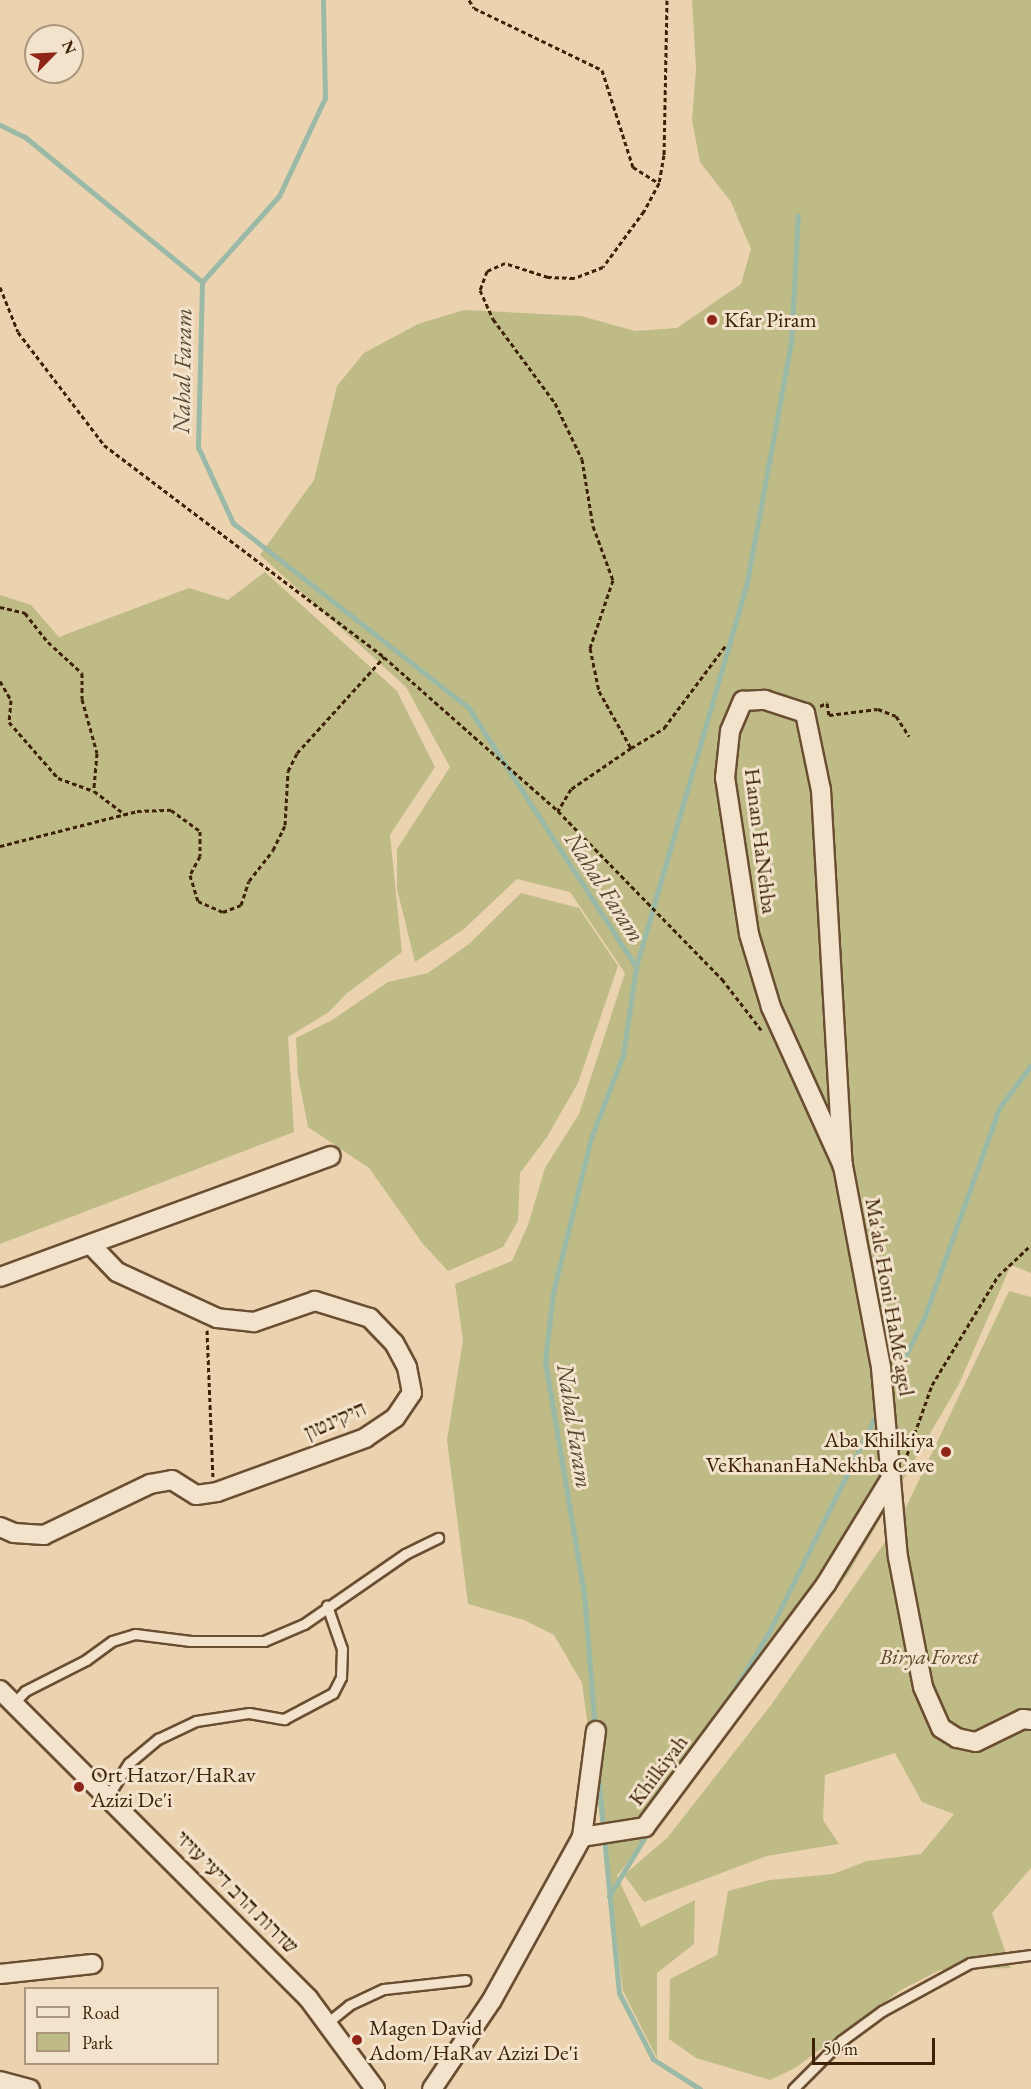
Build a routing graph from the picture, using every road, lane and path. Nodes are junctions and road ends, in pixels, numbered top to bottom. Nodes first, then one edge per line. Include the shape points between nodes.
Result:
1 (469, 0) edge
2 (667, 0) edge
3 (659, 183) junction
4 (0, 287) edge
5 (0, 607) edge
6 (726, 645) dead end
7 (384, 657) junction
8 (0, 681) edge
9 (805, 713) junction
10 (909, 736) dead end
11 (631, 748) junction
12 (94, 791) junction
13 (558, 811) junction
14 (125, 814) junction
15 (0, 846) edge
16 (763, 1032) dead end
17 (331, 1156) dead end
18 (843, 1166) junction
19 (1031, 1245) edge
20 (92, 1246) junction
21 (0, 1277) edge
22 (206, 1314) junction
23 (891, 1478) junction
24 (213, 1492) junction
25 (0, 1527) edge
26 (438, 1538) dead end
27 (327, 1606) junction
28 (0, 1690) edge
29 (14, 1703) junction
30 (1031, 1720) edge
31 (596, 1731) dead end
32 (108, 1796) junction
33 (582, 1837) junction
34 (1031, 1955) edge
35 (92, 1964) dead end
36 (0, 1974) edge
37 (466, 1980) dead end
38 (327, 2023) junction
39 (0, 2081) edge
40 (30, 2089) edge
41 (375, 2089) edge
42 (432, 2089) edge
43 (793, 2089) edge

1 - 3 path via 474,8 602,70 633,167
2 - 3 path via 664,155
3 - 11 path via 644,211 603,267 574,278 548,277 505,263 487,271 480,290 493,320 555,403 582,459 593,526 613,580 590,648 599,692
4 - 7 path via 18,332 104,445
5 - 12 path via 25,613 48,642 82,673 82,699 97,753
6 - 11 path via 664,728
7 - 13 path
7 - 14 path via 297,753 288,771 285,825 273,850 249,881 241,905 223,912 198,901 190,875 200,856 200,831 171,810
8 - 12 path via 11,700 9,722 58,778
9 - 10 path via 827,703 829,715 878,709 896,716
9 - 18 street via 821,790
9 - 18 street, Hanan HaNehba via 765,700 743,701 730,731 725,778 749,934 771,1007
11 - 13 path via 571,789
12 - 14 path
13 - 16 path via 722,980
14 - 15 path
17 - 20 street
18 - 23 street, Ma'ale Honi HaMe'agel via 881,1368
19 - 23 path via 998,1276 932,1385 913,1431 901,1477
20 - 21 street
20 - 22 street, היקינטון via 117,1272
22 - 24 path
22 - 24 street, היקינטון via 254,1322 315,1300 370,1318 394,1343 407,1367 412,1393 395,1418 365,1438
23 - 30 street, Ma'ale Honi HaMe'agel via 898,1557 923,1687 941,1728 957,1738 976,1742 1023,1719
23 - 33 street, Khilkiyah via 826,1584 645,1827
24 - 25 street, היקינטון via 196,1495 172,1480 150,1484 44,1535 14,1533
26 - 27 lane via 405,1554
27 - 29 lane via 304,1624 264,1641 191,1641 135,1634 112,1641 86,1660 25,1691
27 - 32 lane via 342,1649 341,1677 333,1693 284,1719 249,1713 196,1721 158,1739 129,1763
28 - 29 street, שדרות הרב דיעי עזיזי
29 - 32 street, שדרות הרב דיעי עזיזי
31 - 33 street
32 - 38 street, שדרות הרב דיעי עזיזי via 308,1998
33 - 42 street via 492,2000
34 - 43 lane via 970,1963 899,2002 841,2041
35 - 36 street
37 - 38 lane via 384,1989 349,2005
38 - 41 street, שדרות הרב דיעי עזיזי
39 - 40 street

